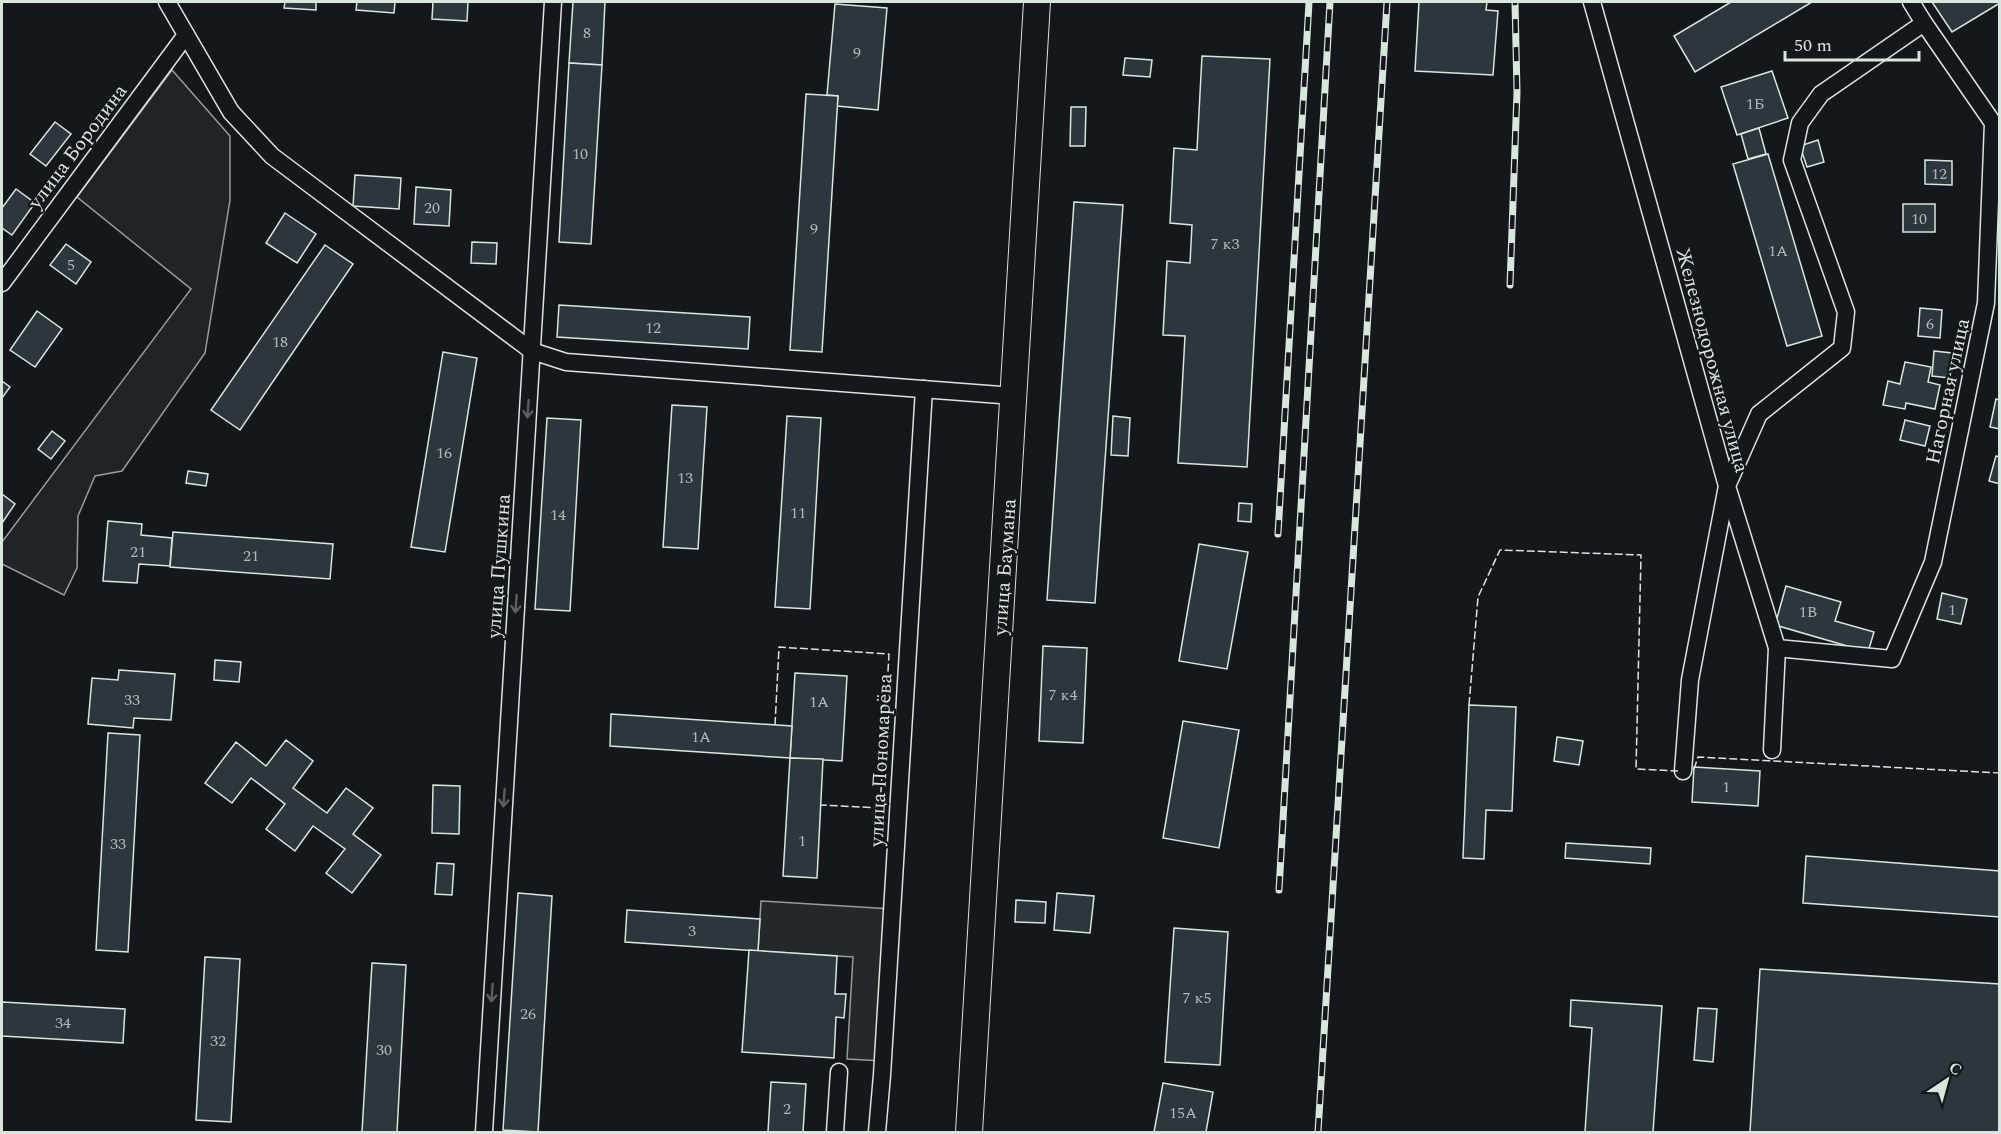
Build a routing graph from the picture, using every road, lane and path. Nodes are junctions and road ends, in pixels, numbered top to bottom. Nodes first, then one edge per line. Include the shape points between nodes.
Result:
1 (167, 2) edge
2 (553, 2) edge
3 (1037, 2) edge
4 (1592, 2) edge
5 (1911, 2) edge
6 (1924, 23) junction
7 (186, 35) junction
8 (2, 283) edge
9 (532, 351) junction
10 (924, 389) junction
11 (1014, 396) junction
12 (1727, 486) junction
13 (1777, 648) junction
14 (1772, 750) dead end
15 (1683, 771) dead end
16 (838, 1072) dead end
17 (484, 1132) edge
18 (835, 1132) edge
19 (877, 1132) edge
20 (969, 1132) edge

1 - 7 street
2 - 9 street, улица Пушкина
3 - 11 main road, улица Баумана
4 - 12 street, Железнодорожная улица
5 - 6 street
6 - 12 street via 1821,94 1800,123 1792,160 1846,312 1842,348 1759,414
6 - 13 street, Нагорная улица via 1993,123 1986,303 1934,562 1892,658
7 - 8 street, улица Бородина
7 - 9 street via 231,112 272,156
9 - 10 street via 566,362
9 -> 17 street, улица Пушкина
10 - 11 street
10 - 19 street, улица Пономарёва
11 - 20 main road, улица Баумана
12 - 13 street
12 - 15 street, Железнодорожная улица via 1690,680
13 - 14 street
16 - 18 street

